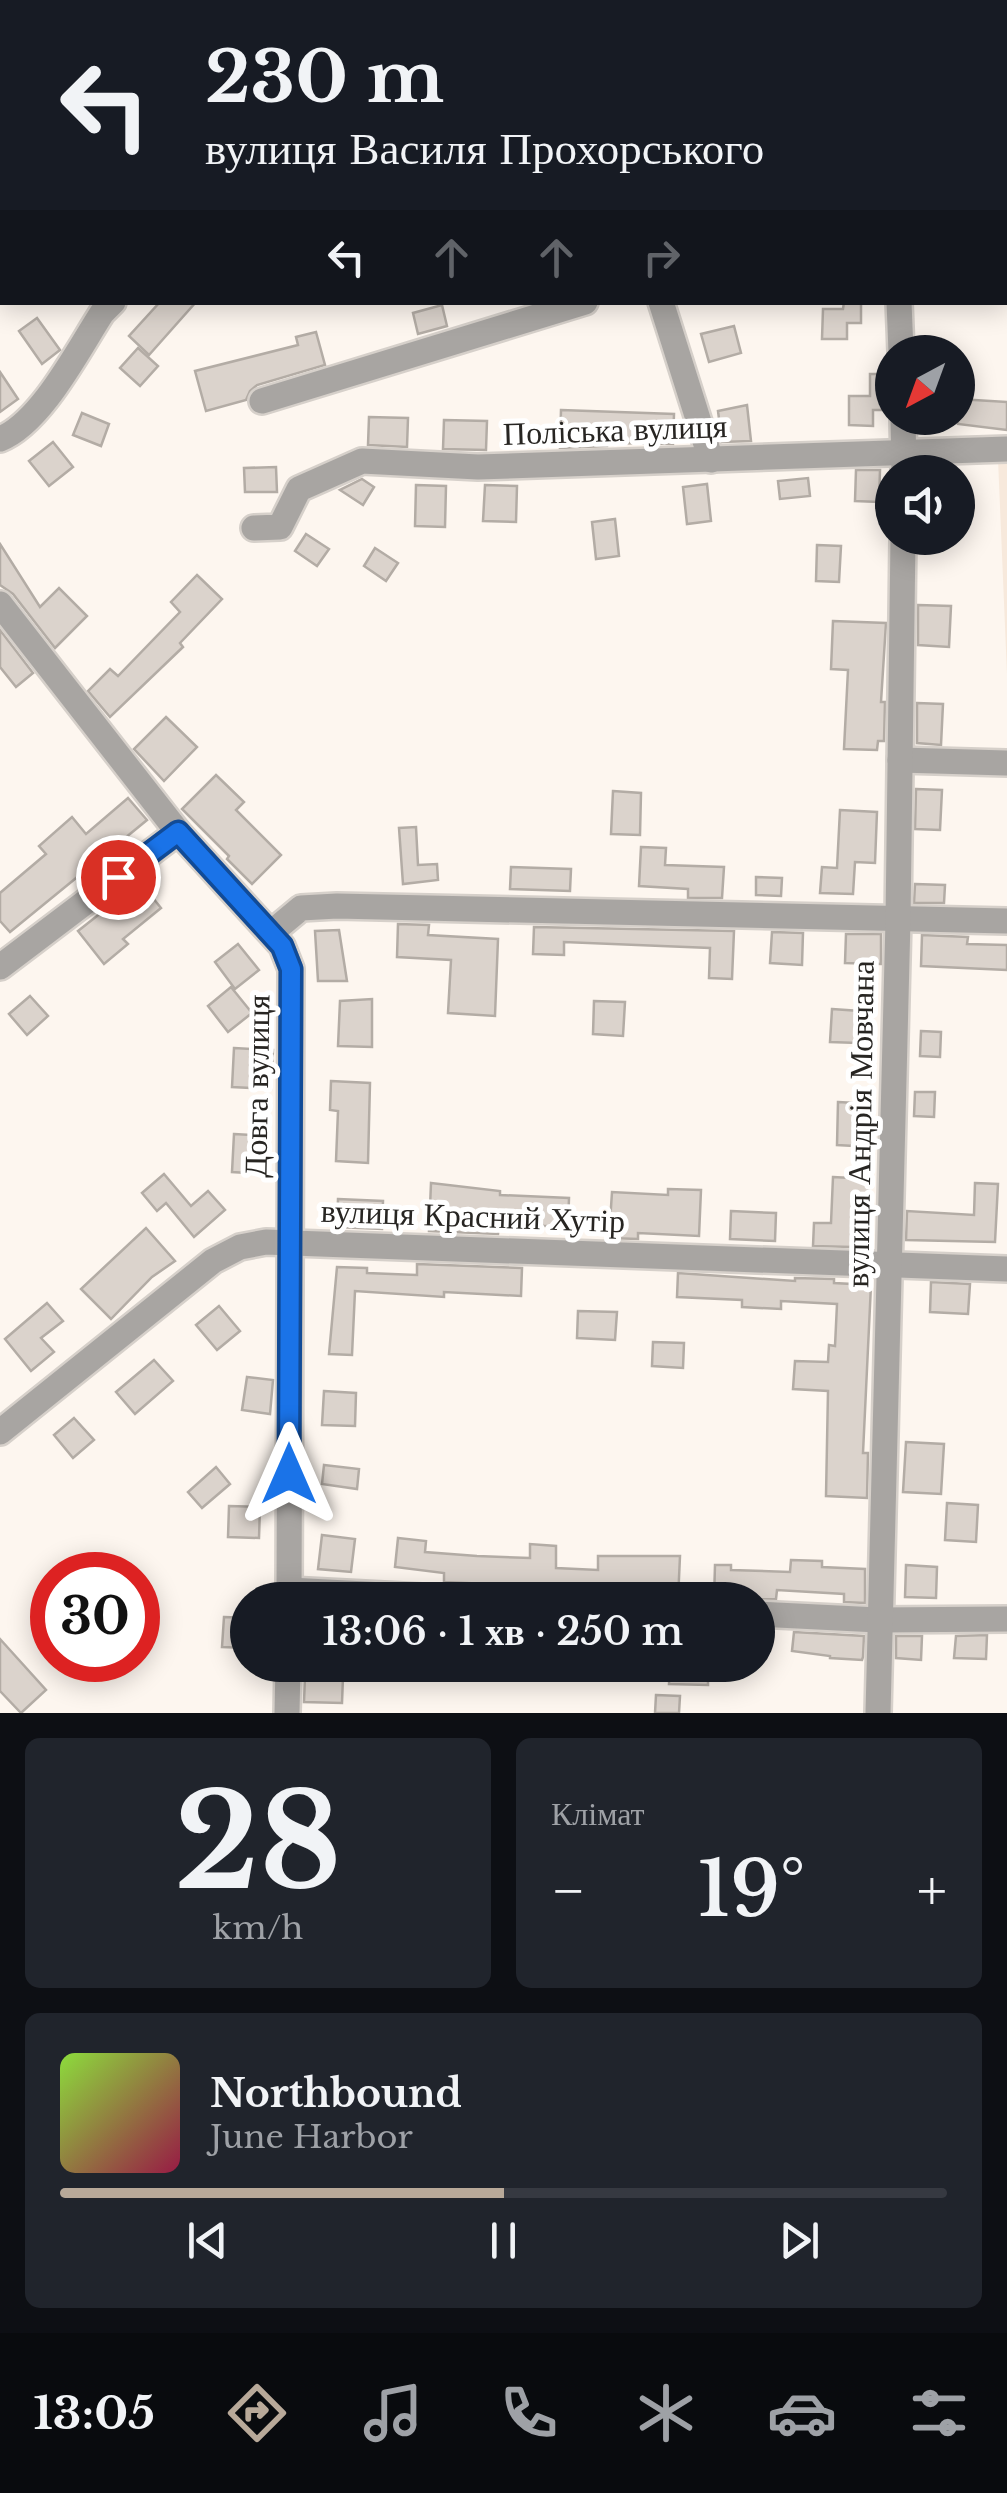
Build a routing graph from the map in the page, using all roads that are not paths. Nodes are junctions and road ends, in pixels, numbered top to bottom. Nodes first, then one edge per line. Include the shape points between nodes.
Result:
1 (110, 305) edge
2 (575, 305) edge
3 (661, 305) edge
4 (899, 305) edge
5 (900, 335) edge
6 (262, 401) dead end
7 (0, 439) edge
8 (1007, 449) edge
9 (963, 455) edge
10 (711, 460) junction
11 (875, 463) edge
12 (254, 528) dead end
13 (904, 555) edge
14 (2, 612) edge
15 (900, 760) junction
16 (1006, 763) edge
17 (178, 832) junction
18 (898, 920) junction
19 (1007, 921) edge
20 (271, 933) junction
21 (0, 967) edge
22 (288, 1241) junction
23 (890, 1266) junction
24 (1007, 1269) edge
25 (0, 1432) edge
26 (289, 1582) edge
27 (775, 1615) edge
28 (878, 1620) junction
29 (1007, 1620) edge
30 (288, 1682) edge
31 (287, 1713) edge
32 (878, 1713) edge

1 - 7 street via 48,396
2 - 6 street
3 - 10 street
4 - 5 street
8 - 9 street, Поліська вулиця
10 - 11 street, Поліська вулиця
10 - 12 street, Поліська вулиця via 478,467 362,461 299,489 280,527
13 - 15 street, вулиця Андрія Мовчана
14 - 17 street, Довга вулиця
15 - 16 street
15 - 18 street, вулиця Андрія Мовчана
17 - 20 street, Довга вулиця
17 - 21 street
18 - 19 street
18 - 20 street via 336,906 301,908
18 - 23 street, вулиця Андрія Мовчана
20 - 22 street, Довга вулиця via 291,969
22 - 23 street, вулиця Красний Хутір
22 - 25 street, вулиця Красний Хутір via 240,1247 213,1261
22 - 26 street, Довга вулиця
23 - 24 street, вулиця Красний Хутір
23 - 28 street, вулиця Андрія Мовчана
27 - 28 street
28 - 29 street
28 - 32 street, вулиця Андрія Мовчана
30 - 31 street

